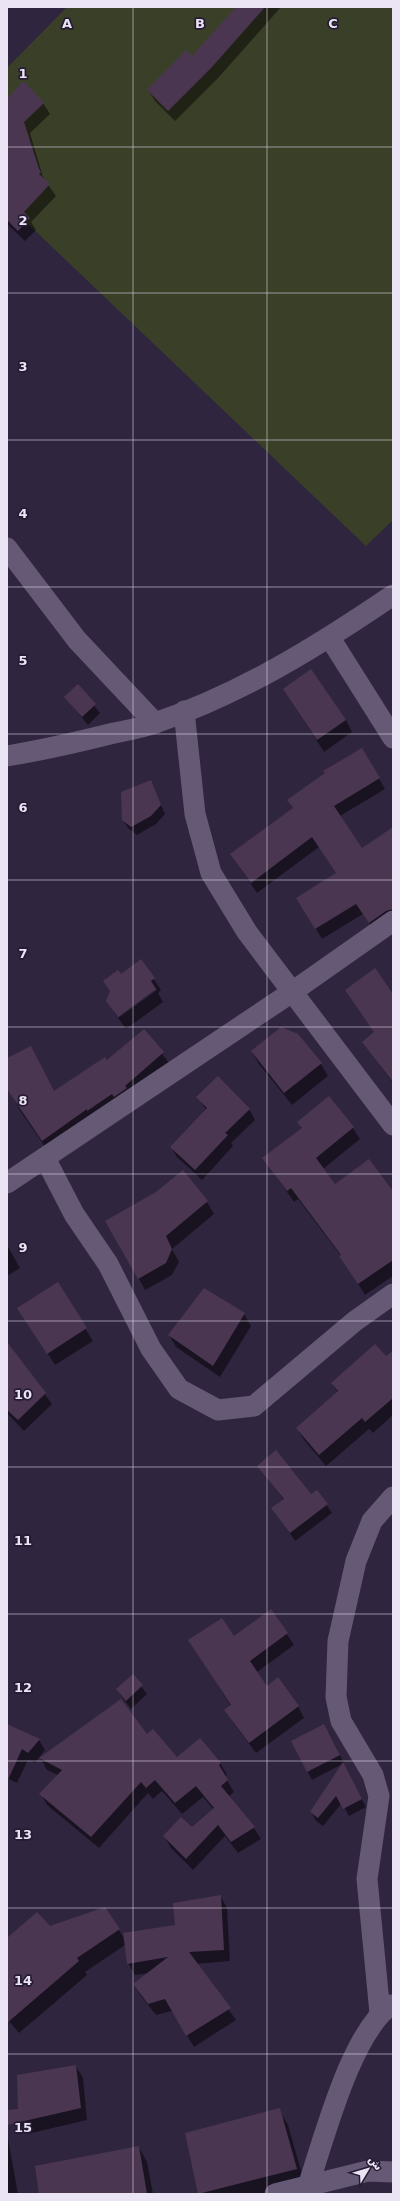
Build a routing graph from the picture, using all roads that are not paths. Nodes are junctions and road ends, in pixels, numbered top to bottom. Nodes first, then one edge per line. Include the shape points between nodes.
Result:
1 (7, 548) edge
2 (393, 595) edge
3 (330, 638) junction
4 (184, 711) junction
5 (155, 723) junction
6 (393, 738) edge
7 (7, 756) edge
8 (393, 921) edge
9 (292, 992) junction
10 (393, 1125) edge
11 (45, 1158) junction
12 (7, 1183) edge
13 (393, 1294) edge
14 (393, 1497) edge
15 (386, 2008) edge
16 (393, 2172) edge
17 (308, 2186) junction
18 (275, 2194) edge

1 - 5 street via 77,640
2 - 3 street
3 - 4 street via 277,669
3 - 6 street
4 - 5 street
4 - 9 street via 195,814 211,873 247,932
5 - 7 street via 62,746
8 - 9 street
9 - 10 street
9 - 11 street
11 - 12 street
11 - 13 street via 74,1214 108,1264 151,1349 180,1389 218,1410 254,1406 355,1321
14 - 15 street via 372,1521 356,1562 338,1641 336,1697 341,1721 373,1775 379,1796 367,1879
15 - 17 street via 366,2031 335,2103
16 - 17 street via 368,2171
17 - 18 street

